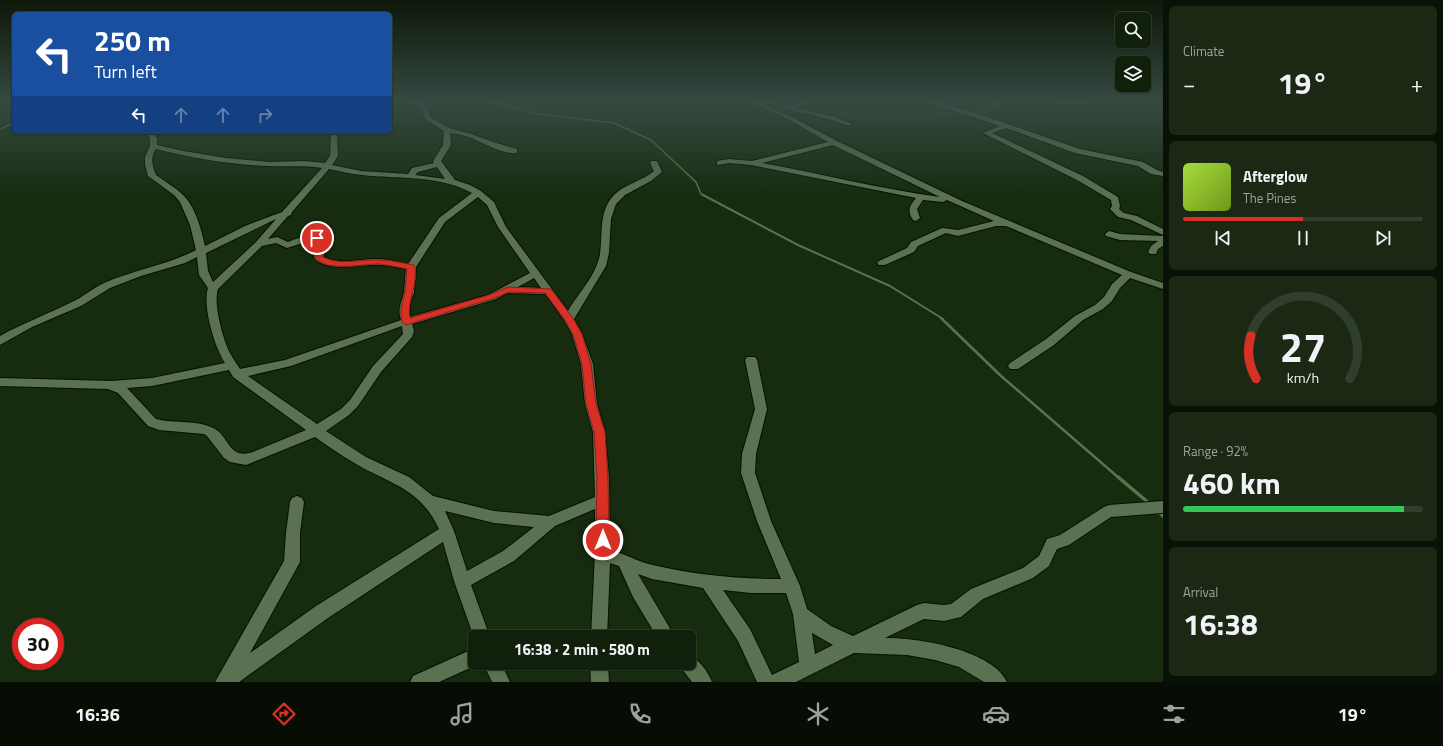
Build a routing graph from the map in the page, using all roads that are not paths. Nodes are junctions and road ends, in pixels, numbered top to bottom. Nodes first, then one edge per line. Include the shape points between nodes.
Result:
1 (447, 133) edge
2 (459, 133) edge
3 (816, 133) edge
4 (986, 133) edge
5 (1029, 133) edge
6 (151, 134) edge
7 (334, 134) edge
8 (834, 143) junction
9 (154, 146) junction
10 (514, 151) dead end
11 (654, 163) dead end
12 (720, 163) dead end
13 (752, 163) junction
14 (438, 164) junction
15 (328, 166) junction
16 (1163, 174) edge
17 (411, 176) junction
18 (452, 182) junction
19 (478, 193) junction
20 (922, 196) junction
21 (959, 203) junction
22 (288, 213) junction
23 (916, 218) dead end
24 (1002, 224) dead end
25 (1163, 232) edge
26 (1109, 234) dead end
27 (1162, 241) edge
28 (259, 244) junction
29 (201, 250) junction
30 (1152, 252) dead end
31 (882, 263) dead end
32 (411, 267) junction
33 (535, 274) junction
34 (1128, 274) junction
35 (1163, 286) edge
36 (213, 288) junction
37 (508, 290) junction
38 (548, 290) junction
39 (569, 319) junction
40 (406, 322) junction
41 (0, 341) edge
42 (751, 360) dead end
43 (1014, 366) dead end
44 (234, 370) junction
45 (0, 382) edge
46 (109, 385) junction
47 (316, 432) junction
48 (602, 500) junction
49 (429, 501) junction
50 (297, 502) dead end
51 (1163, 507) edge
52 (550, 522) junction
53 (447, 531) junction
54 (603, 553) junction
55 (625, 562) junction
56 (706, 581) junction
57 (462, 582) junction
58 (792, 586) junction
59 (801, 614) junction
60 (479, 630) edge
61 (599, 630) edge
62 (663, 630) edge
63 (854, 645) junction
64 (468, 660) edge
65 (808, 668) junction
66 (495, 670) edge
67 (599, 670) edge
68 (694, 670) edge
69 (225, 682) edge
70 (419, 682) edge
71 (501, 682) edge
72 (600, 682) edge
73 (703, 682) edge
74 (766, 682) edge
75 (777, 682) edge
76 (998, 682) edge

1 - 14 street via 448,145 438,158
2 - 10 street
3 - 8 street
4 - 25 street via 1093,185 1115,199 1114,209 1121,215 1134,218
5 - 16 street via 1072,149 1140,164
6 - 9 street
7 - 15 street via 334,156
8 - 13 street
8 - 21 street
9 - 15 street via 226,160
9 - 29 street via 147,156 152,176 184,200
11 - 39 street via 658,172 627,189 616,198 610,208 599,271
12 - 13 street
13 - 20 street via 895,193
14 - 17 street via 415,170
14 - 18 street
15 - 17 street via 361,173
15 - 22 street
17 - 18 street
18 - 19 street
19 - 32 street via 442,220
19 - 33 street via 491,204 502,227
20 - 21 street
20 - 23 street via 912,208
21 - 34 street
22 - 28 street
22 - 29 street via 266,220
24 - 31 street via 996,223 958,233 945,230
26 - 27 street
27 - 30 street
28 - 32 street via 277,240 287,245 317,238 319,258 325,261 341,264 380,262
28 - 36 street
29 - 36 street via 203,271
29 - 41 street via 188,259 106,286 77,304 28,325
32 - 40 street via 409,293 405,302
33 - 37 street
33 - 38 street
34 - 35 street
34 - 43 street via 1116,286 1108,300
36 - 44 street via 212,305 218,334
37 - 38 street
37 - 40 street
38 - 39 street
39 - 48 street via 587,364 591,404 599,432
40 - 44 street via 287,363
40 - 47 street via 408,335 377,369 354,403
42 - 58 street via 760,409 749,454 748,473 764,521
44 - 46 street via 152,382
44 - 47 street
45 - 46 street
46 - 47 street via 122,390 152,422 206,430 235,458 246,460
47 - 49 street via 361,461 404,481
48 - 52 street
48 - 54 street
49 - 52 street via 494,517
49 - 53 street
50 - 69 street via 292,562
51 - 63 street via 1109,511 1064,540 1052,544 1044,560 1028,573 977,594 955,611 917,613
52 - 57 street via 509,557
53 - 57 street
53 - 69 street via 322,612
54 - 55 street
54 - 61 street
55 - 56 street via 652,572
55 - 62 street via 639,592
56 - 58 street via 751,586
56 - 74 street via 744,635
57 - 60 street
58 - 59 street
59 - 63 street via 833,638
59 - 65 street
63 - 65 street
63 - 76 street via 912,647 941,652 968,661
64 - 70 street
65 - 75 street
66 - 71 street
67 - 72 street
68 - 73 street

